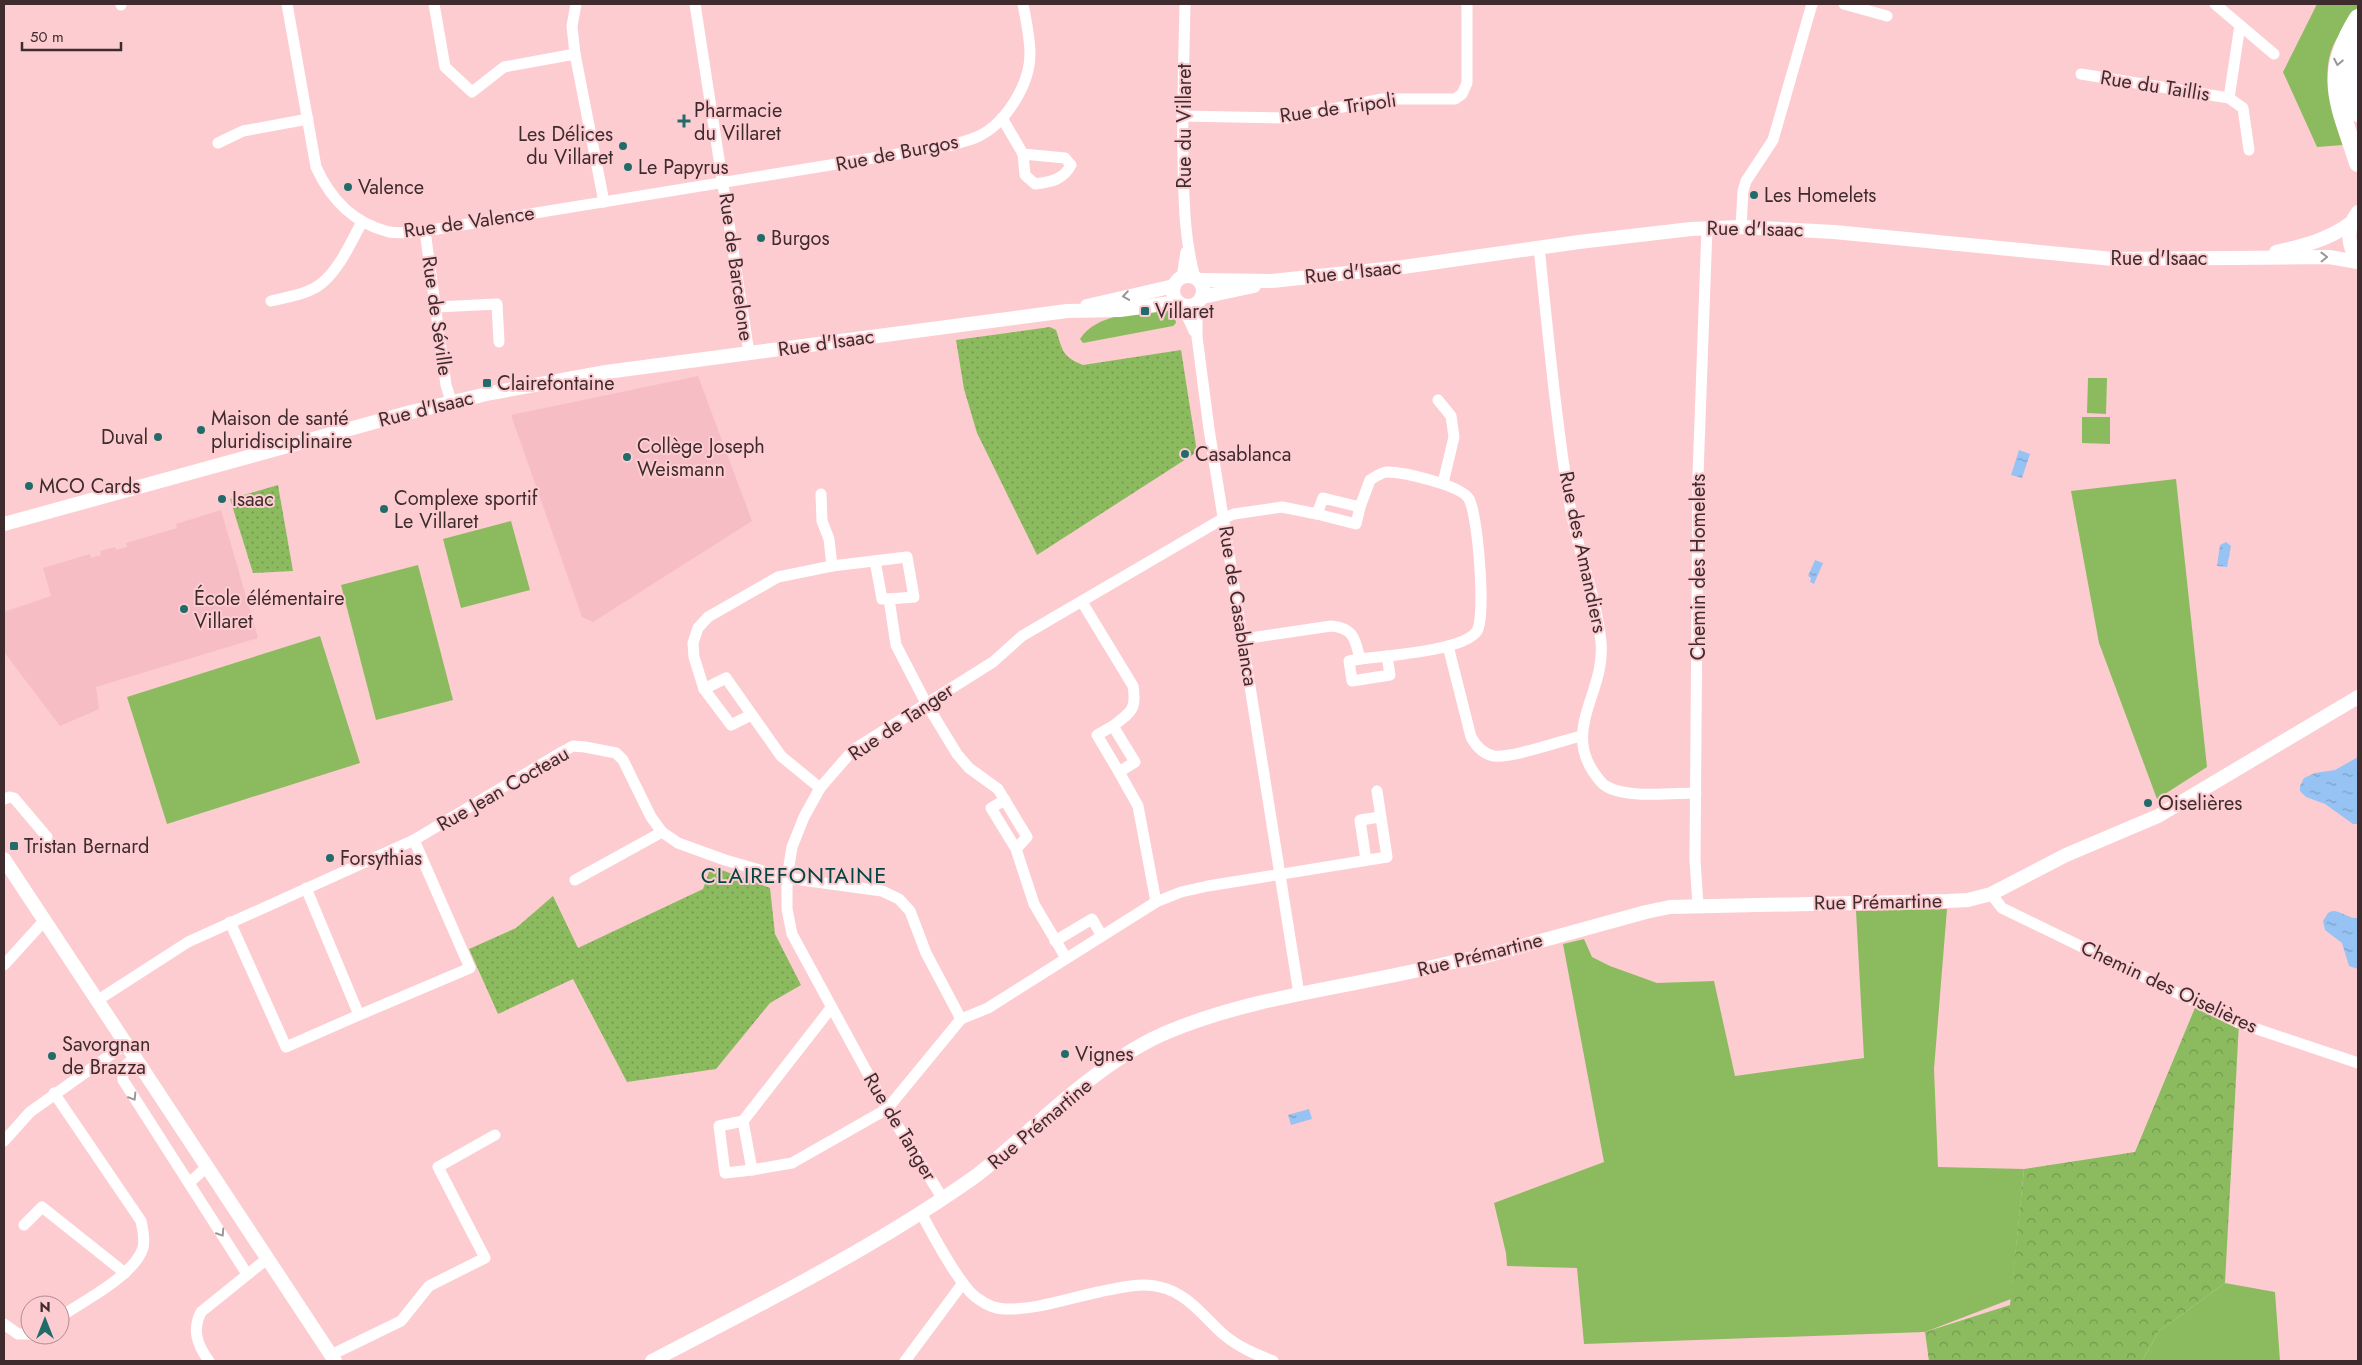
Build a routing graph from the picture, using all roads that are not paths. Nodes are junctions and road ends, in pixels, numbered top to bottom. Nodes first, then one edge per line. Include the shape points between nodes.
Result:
1 (287, 4) edge
2 (434, 4) edge
3 (576, 4) edge
4 (695, 4) edge
5 (1023, 4) edge
6 (1185, 4) edge
7 (1467, 4) edge
8 (1812, 4) edge
9 (1844, 4) edge
10 (2215, 4) edge
11 (1887, 16) dead end
12 (2358, 18) edge
13 (2240, 25) junction
14 (2358, 48) edge
15 (574, 54) junction
16 (2274, 54) dead end
17 (2082, 74) dead end
18 (2229, 98) junction
19 (2358, 113) edge
20 (1182, 116) junction
21 (1002, 118) junction
22 (308, 120) junction
23 (218, 143) dead end
24 (2249, 150) dead end
25 (1023, 154) dead end
26 (2358, 163) edge
27 (724, 183) junction
28 (604, 202) junction
29 (2355, 217) edge
30 (362, 222) junction
31 (1741, 227) junction
32 (1707, 228) junction
33 (425, 231) junction
34 (1539, 247) junction
35 (2240, 259) junction
36 (2358, 261) edge
37 (1188, 280) junction
38 (1272, 281) junction
39 (271, 301) dead end
40 (1200, 301) junction
41 (1180, 303) junction
42 (437, 307) junction
43 (1067, 311) junction
44 (1197, 338) junction
45 (499, 342) dead end
46 (749, 353) junction
47 (1438, 400) dead end
48 (451, 401) junction
49 (1443, 483) junction
50 (821, 494) dead end
51 (1360, 507) junction
52 (1317, 514) junction
53 (1224, 518) junction
54 (4, 524) edge
55 (875, 561) junction
56 (832, 566) junction
57 (889, 599) junction
58 (1082, 602) junction
59 (1242, 639) junction
60 (1448, 646) junction
61 (1387, 656) junction
62 (1360, 659) junction
63 (704, 689) junction
64 (2358, 697) edge
65 (926, 703) junction
66 (751, 715) junction
67 (1113, 726) junction
68 (1581, 736) junction
69 (1119, 772) junction
70 (820, 788) junction
71 (1377, 791) dead end
72 (1696, 793) junction
73 (4, 799) edge
74 (1005, 800) junction
75 (1380, 817) junction
76 (662, 832) junction
77 (46, 837) dead end
78 (414, 840) junction
79 (1016, 849) junction
80 (4, 859) edge
81 (1366, 860) junction
82 (1279, 874) junction
83 (788, 878) junction
84 (575, 880) dead end
85 (306, 888) junction
86 (1990, 894) junction
87 (1156, 902) junction
88 (1698, 906) junction
89 (44, 921) junction
90 (230, 922) junction
91 (1102, 936) junction
92 (1055, 942) junction
93 (1066, 958) junction
94 (4, 963) edge
95 (1299, 994) junction
96 (98, 1000) junction
97 (831, 1008) junction
98 (359, 1015) junction
99 (961, 1019) junction
100 (128, 1044) junction
101 (136, 1057) junction
102 (2358, 1063) edge
103 (54, 1093) junction
104 (887, 1109) junction
105 (743, 1121) junction
106 (495, 1135) dead end
107 (4, 1141) edge
108 (208, 1166) junction
109 (752, 1170) junction
110 (188, 1183) junction
111 (943, 1199) junction
112 (921, 1213) junction
113 (24, 1225) dead end
114 (268, 1258) junction
115 (125, 1273) junction
116 (248, 1274) junction
117 (963, 1283) junction
118 (70, 1310) edge
119 (4, 1324) edge
120 (20, 1334) edge
121 (333, 1358) edge
122 (209, 1361) edge
123 (652, 1361) edge
124 (907, 1361) edge
125 (1273, 1361) edge

1 - 22 street, Rue de Valence
2 - 15 street via 445,67 472,92 504,67
3 - 15 street via 572,26
4 - 27 street, Rue de Barcelone
5 - 21 street, Rue de Burgos via 1030,53 1028,73 1021,91
6 - 20 street, Rue du Villaret
7 - 20 street, Rue de Tripoli via 1467,83 1462,94 1454,98 1382,99 1287,118
8 - 31 street via 1773,140 1744,186
9 - 11 street
10 - 13 street
12 -> 26 highway via 2340,54 2335,79 2336,96
13 - 16 street
13 - 18 street, Rue du Taillis
14 - 19 highway via 2351,82
15 - 28 street
17 - 18 street, Rue du Taillis
18 - 24 street, Rue du Taillis via 2242,108
20 - 37 street, Rue du Villaret
21 - 25 street
21 - 27 street, Rue de Burgos via 980,136 953,145
22 - 23 street via 243,130
22 - 30 street, Rue de Valence via 316,167 325,188 343,209
27 - 28 street, Rue de Valence
27 - 46 street, Rue de Barcelone
28 - 33 street, Rue de Valence
29 - 35 street, Rue d'Isaac via 2338,233 2310,245
29 - 36 street via 2350,244
30 - 33 street, Rue de Valence via 391,232
30 - 39 street via 335,269 322,284
31 - 32 street, Rue d'Isaac
31 - 35 street, Rue d'Isaac via 2113,259
32 - 34 street, Rue d'Isaac
32 - 72 street, Chemin des Homelets via 1698,475
33 - 42 street, Rue de Séville
34 - 38 street, Rue d'Isaac via 1412,266
34 - 68 street, Rue des Amandiers via 1570,507 1587,570 1601,645 1597,683 1584,716
35 -> 36 street, Rue d'Isaac via 2329,257
37 - 38 street, Rue d'Isaac
37 - 40 street via 1204,290
37 - 41 street via 1174,294
37 -> 43 street, Rue d'Isaac
38 - 40 street, Rue d'Isaac
40 - 41 street, Rue d'Isaac via 1187,306
40 - 44 street, Rue de Casablanca
41 - 43 street, Rue d'Isaac via 1120,310
41 - 44 street, Rue de Casablanca
42 - 45 street via 497,304
42 - 48 street, Rue de Séville via 446,385
43 - 46 street, Rue d'Isaac
44 - 53 street, Rue de Casablanca
46 - 48 street, Rue d'Isaac via 606,372
47 - 49 street via 1451,416 1454,437
48 - 54 street, Rue d'Isaac
49 - 51 street via 1386,472 1370,480
49 - 60 street via 1469,498 1476,531 1482,596 1482,614 1476,631 1465,640
50 - 56 street via 822,520 829,539
51 - 52 street via 1322,498
51 - 52 street, Rue de Tanger via 1356,524
52 - 53 street, Rue de Tanger via 1282,507
53 - 58 street, Rue de Tanger
53 - 59 street, Rue de Casablanca
55 - 56 street
55 - 57 street via 882,599
55 - 57 street via 907,557 914,596
56 - 63 street via 778,577 708,617 698,628 693,643 694,658
57 - 65 street via 896,645
58 - 65 street, Rue de Tanger via 1022,636 993,662
58 - 67 street via 1133,686 1135,699 1132,711
59 - 62 street via 1340,627 1353,636
59 - 82 street, Rue de Casablanca
60 - 61 street
60 - 68 street via 1470,737 1484,752 1494,756 1510,754
61 - 62 street
61 - 62 street via 1390,675 1352,681 1349,661
63 - 66 street via 731,725
63 - 66 street via 726,678
64 - 86 street, Rue Prémartine via 2158,816 2066,855
65 - 70 street, Rue de Tanger via 853,750
65 - 74 street via 956,754 998,789
66 - 70 street via 781,756
67 - 69 street via 1135,762
67 - 69 street via 1097,735
68 - 72 street, Rue des Amandiers via 1592,769 1602,783 1619,793
69 - 87 street via 1138,806
70 - 83 street, Rue de Tanger via 792,847
71 - 75 street
72 - 88 street, Chemin des Homelets
73 - 77 street via 14,798
74 - 79 street via 1027,838
74 - 79 street via 991,808
75 - 81 street via 1360,820
75 - 81 street via 1387,857
76 - 78 street, Rue Jean Cocteau via 651,817 623,760 616,753 574,746
76 - 83 street, Rue Jean Cocteau via 697,849
76 - 84 street
78 - 85 street, Rue Jean Cocteau
78 - 98 street via 470,968
79 - 92 street via 1034,904
80 - 89 street
81 - 82 street
82 - 87 street via 1190,890
82 - 95 street, Rue de Casablanca
83 - 97 street, Rue de Tanger via 787,910 792,934
83 - 99 street, Rue Jean Cocteau via 882,891 899,899 910,910 926,953
85 - 90 street, Rue Jean Cocteau
85 - 98 street
86 - 88 street, Rue Prémartine via 1968,900
86 - 102 street, Chemin des Oiselières via 2002,908 2239,1023
87 - 91 street
88 - 95 street, Rue Prémartine via 1646,912 1482,957
89 - 94 street
89 - 96 street
90 - 96 street, Rue Jean Cocteau via 188,942
90 - 98 street via 286,1048
91 - 92 street via 1092,919
91 - 93 street
92 - 93 street
93 - 99 street via 988,1008
95 - 111 street, Rue Prémartine via 1234,1010 1170,1031 1135,1048 1052,1110 976,1177
96 - 100 street
97 - 104 street, Rue de Tanger
97 - 105 street
99 - 104 street
100 - 101 street
100 - 103 street
101 - 108 street
101 -> 110 street via 126,1064 123,1080
103 - 107 street via 30,1112
103 - 115 street via 141,1222 143,1249
104 - 109 street via 792,1163
104 - 111 street, Rue de Tanger
105 - 109 street
105 - 109 street via 719,1126 725,1173
106 - 121 street via 438,1167 485,1258 429,1286 401,1321
108 - 110 street
108 - 114 street
110 -> 116 street
111 - 112 street, Rue Prémartine
112 - 117 street
112 - 123 street, Rue Prémartine via 858,1252
113 - 115 street via 42,1207
114 - 116 street
114 - 121 street
115 - 118 street
116 - 122 street via 201,1312 196,1322 200,1350
117 - 124 street
117 - 125 street via 976,1298 1005,1309 1119,1288 1158,1286 1192,1304 1241,1347
119 - 120 street

